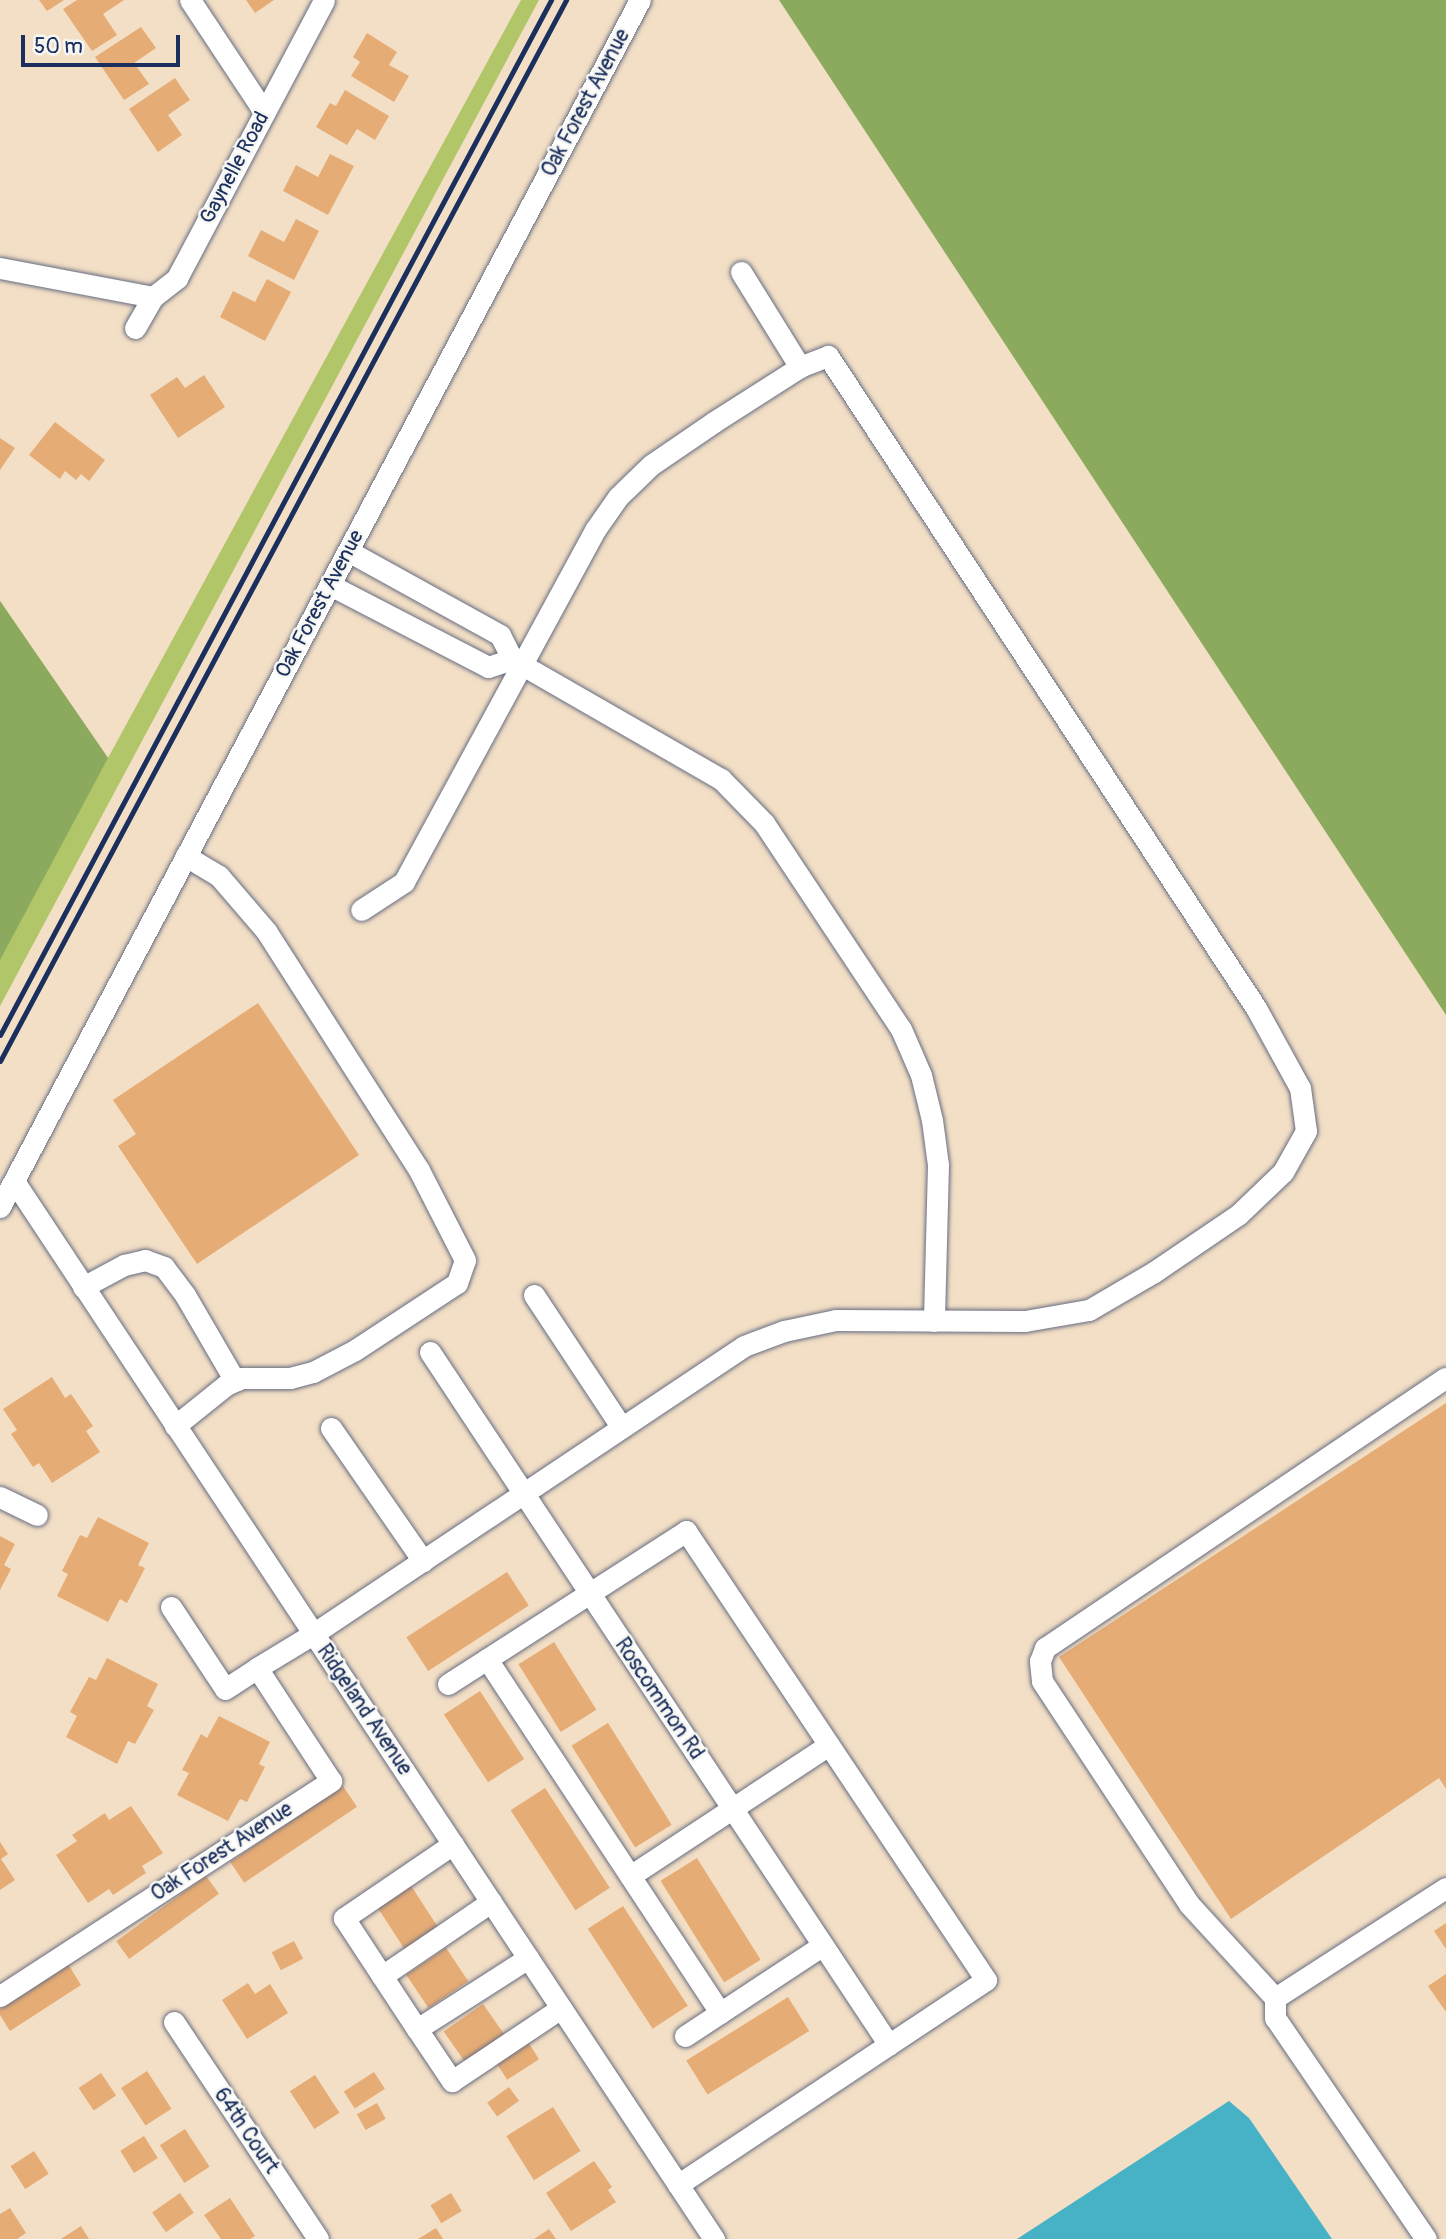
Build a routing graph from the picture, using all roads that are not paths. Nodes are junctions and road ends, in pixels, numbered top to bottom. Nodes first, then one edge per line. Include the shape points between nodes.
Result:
1 (190, 0) edge
2 (324, 0) edge
3 (640, 0) edge
4 (264, 112) junction
5 (0, 268) edge
6 (741, 272) dead end
7 (153, 297) junction
8 (135, 328) dead end
9 (800, 367) junction
10 (348, 551) junction
11 (330, 585) junction
12 (517, 662) junction
13 (186, 856) junction
14 (361, 911) dead end
15 (14, 1181) junction
16 (0, 1207) edge
17 (83, 1287) junction
18 (534, 1295) dead end
19 (934, 1321) junction
20 (430, 1352) dead end
21 (1446, 1378) edge
22 (235, 1381) junction
23 (175, 1426) junction
24 (331, 1428) dead end
25 (622, 1428) junction
26 (524, 1493) junction
27 (0, 1497) edge
28 (37, 1514) dead end
29 (423, 1561) junction
30 (589, 1592) junction
31 (171, 1607) dead end
32 (313, 1634) junction
33 (487, 1659) junction
34 (257, 1668) junction
35 (448, 1684) dead end
36 (829, 1745) junction
37 (733, 1810) junction
38 (453, 1844) junction
39 (630, 1876) junction
40 (1446, 1888) edge
41 (491, 1902) junction
42 (823, 1945) junction
43 (528, 1958) junction
44 (382, 1976) junction
45 (0, 1996) edge
46 (1275, 1998) junction
47 (561, 2008) junction
48 (720, 2013) junction
49 (174, 2022) dead end
50 (417, 2029) junction
51 (685, 2036) dead end
52 (889, 2045) junction
53 (678, 2185) junction
54 (318, 2239) edge
55 (714, 2239) edge
56 (1426, 2239) edge

1 - 4 street
2 - 4 street, Gaynelle Road
3 - 10 street, Oak Forest Avenue
4 - 7 street, Gaynelle Road via 177,278
5 - 7 street
6 - 9 street
7 - 8 street, Gaynelle Road
9 - 12 street via 651,465 618,497
9 - 19 street via 828,355 1249,997 1300,1087 1306,1131 1283,1172 1238,1215 1154,1272 1089,1310 1025,1321
10 - 11 street, Oak Forest Avenue
10 - 12 street via 500,635
11 - 12 street via 488,667
11 - 13 street, Oak Forest Avenue
12 - 14 street via 404,882
12 - 19 street via 722,779 764,823 901,1029 921,1075 936,1154
13 - 15 street, Oak Forest Avenue
13 - 22 street via 219,876 267,932 419,1170 465,1260 457,1283 355,1350 313,1372 290,1378
15 - 16 street, Oak Forest Avenue
15 - 17 street, Ridgeland Avenue
17 - 22 street via 124,1265 145,1260 164,1267
17 - 23 street, Ridgeland Avenue
18 - 25 street
19 - 25 street via 836,1320 784,1331 744,1346
20 - 26 street, Roscommon Rd
21 - 46 street via 1056,1640 1045,1648 1040,1661 1042,1681 1189,1904
22 - 23 street
23 - 32 street, Ridgeland Avenue
24 - 29 street
25 - 26 street
26 - 29 street
26 - 30 street, Roscommon Rd
27 - 28 street
29 - 32 street
30 - 33 street
30 - 36 street via 685,1531
30 - 37 street, Roscommon Rd
31 - 34 street via 225,1689
32 - 34 street
32 - 38 street, Ridgeland Avenue
33 - 35 street
33 - 39 street
34 - 45 street, Oak Forest Avenue via 331,1781
36 - 37 street
36 - 52 street via 986,1980
37 - 39 street
37 - 42 street, Roscommon Rd
38 - 41 street, Ridgeland Avenue
38 - 44 street via 344,1918
39 - 48 street
40 - 46 street
41 - 43 street, Ridgeland Avenue
41 - 44 street
42 - 48 street
42 - 52 street, Roscommon Rd
43 - 47 street, Ridgeland Avenue
43 - 50 street
44 - 50 street
46 - 56 street via 1275,2018
47 - 50 street via 452,2081
47 - 53 street, Ridgeland Avenue
48 - 51 street
49 - 54 street, 64th Court
52 - 53 street
53 - 55 street, Ridgeland Avenue

